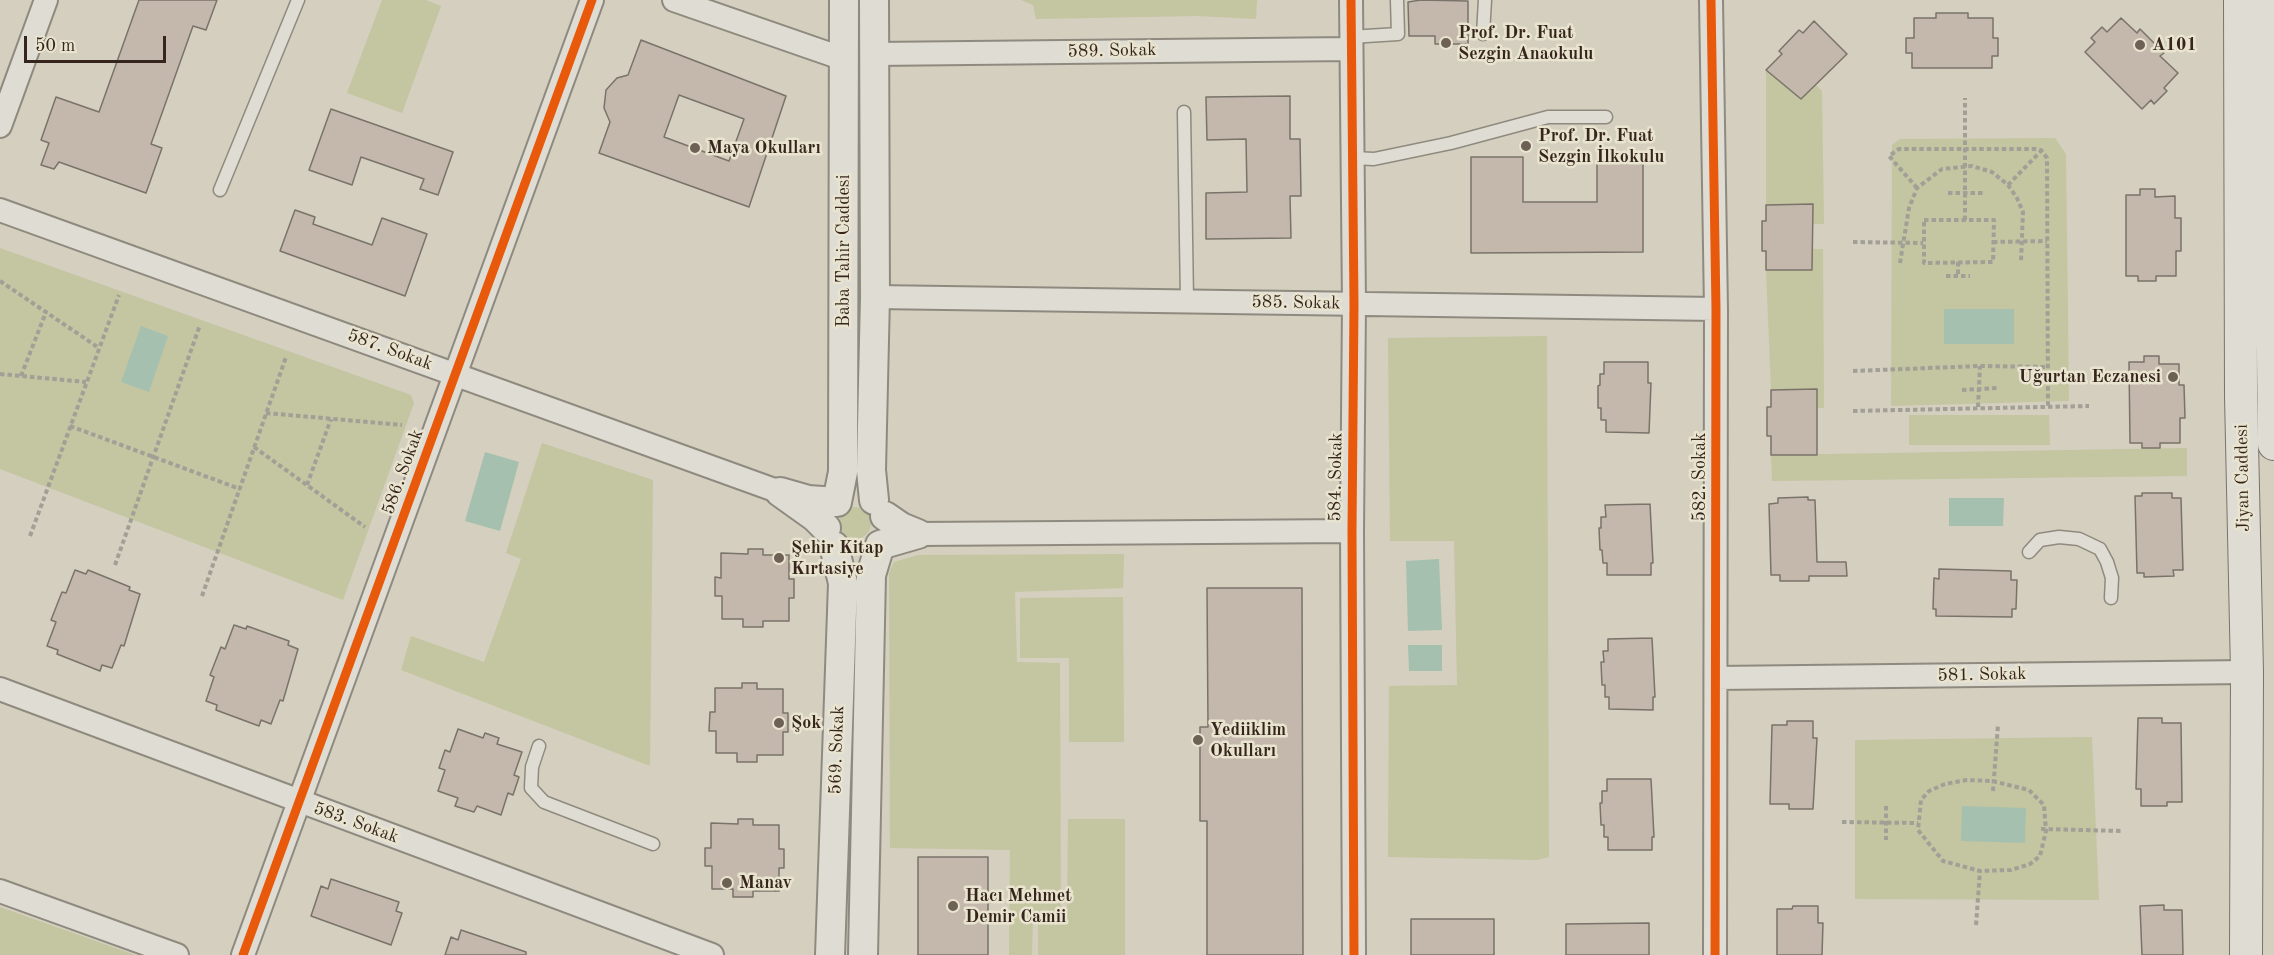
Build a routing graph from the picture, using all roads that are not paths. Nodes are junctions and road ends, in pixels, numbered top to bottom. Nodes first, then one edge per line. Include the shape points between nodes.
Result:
1 (46, 0) edge
2 (298, 0) edge
3 (592, 0) edge
4 (674, 0) edge
5 (844, 0) edge
6 (874, 0) edge
7 (1351, 0) edge
8 (1397, 0) edge
9 (1485, 0) edge
10 (1710, 0) edge
11 (2240, 0) edge
12 (2269, 0) edge
13 (1483, 34) dead end
14 (1350, 43) junction
15 (874, 54) junction
16 (844, 59) junction
17 (1184, 112) dead end
18 (1606, 117) dead end
19 (0, 126) edge
20 (1352, 158) junction
21 (220, 190) dead end
22 (0, 210) edge
23 (875, 297) junction
24 (1187, 301) junction
25 (1354, 304) junction
26 (1716, 309) junction
27 (457, 373) junction
28 (2274, 444) edge
29 (780, 492) junction
30 (837, 502) junction
31 (880, 508) junction
32 (1352, 531) junction
33 (918, 534) junction
34 (830, 537) junction
35 (880, 545) junction
36 (2029, 552) dead end
37 (2111, 597) dead end
38 (2247, 672) junction
39 (1716, 678) junction
40 (0, 689) edge
41 (539, 746) dead end
42 (299, 802) junction
43 (653, 844) dead end
44 (0, 891) edge
45 (177, 955) edge
46 (243, 955) edge
47 (712, 955) edge
48 (830, 955) edge
49 (863, 955) edge
50 (1354, 955) edge
51 (1715, 955) edge
52 (2246, 955) edge

1 - 19 street
2 - 21 lane
3 - 27 street, 586. Sokak
4 - 16 street
5 - 16 street, Baba Tahir Caddesi
6 - 15 street, Baba Tahir Caddesi
7 - 14 street, 584. Sokak
8 - 14 lane via 1398,34
9 - 13 lane
10 - 26 street, 582. Sokak
11 - 38 main road, Jiyan Caddesi via 2241,396
12 - 28 main road, Jiyan Caddesi
14 - 15 street, 589. Sokak
14 - 20 street, 584. Sokak
15 - 23 street, Baba Tahir Caddesi
16 - 30 street, Baba Tahir Caddesi via 843,472
17 - 24 lane
18 - 20 lane via 1548,117 1451,143 1374,159
20 - 25 street, 584. Sokak
22 - 27 street, 587. Sokak
23 - 24 street, 585. Sokak
23 - 31 street, Baba Tahir Caddesi via 871,470
24 - 25 street, 585. Sokak
25 - 26 street, 585. Sokak
25 - 32 street, 584. Sokak
26 - 39 street, 582. Sokak
27 - 29 street, 587. Sokak
27 - 42 street, 586. Sokak
29 - 30 street via 808,500
29 - 34 street via 815,517
30 - 31 street via 855,495
30 - 34 street via 827,518
31 - 33 street via 900,527
31 - 35 street via 885,536
32 - 33 street
32 - 50 street, 584. Sokak
33 - 35 street
34 - 35 street via 852,556
34 - 48 street, 569. Sokak via 843,583
35 - 49 street via 871,575
36 - 37 lane via 2040,540 2059,537 2079,539 2100,549 2112,578
38 - 39 street, 581. Sokak
38 - 52 main road, Jiyan Caddesi
39 - 51 street, 582. Sokak
40 - 42 street, 583. Sokak
41 - 43 lane via 532,766 531,788 544,801
42 - 46 street, 586. Sokak
42 - 47 street, 583. Sokak
44 - 45 street

